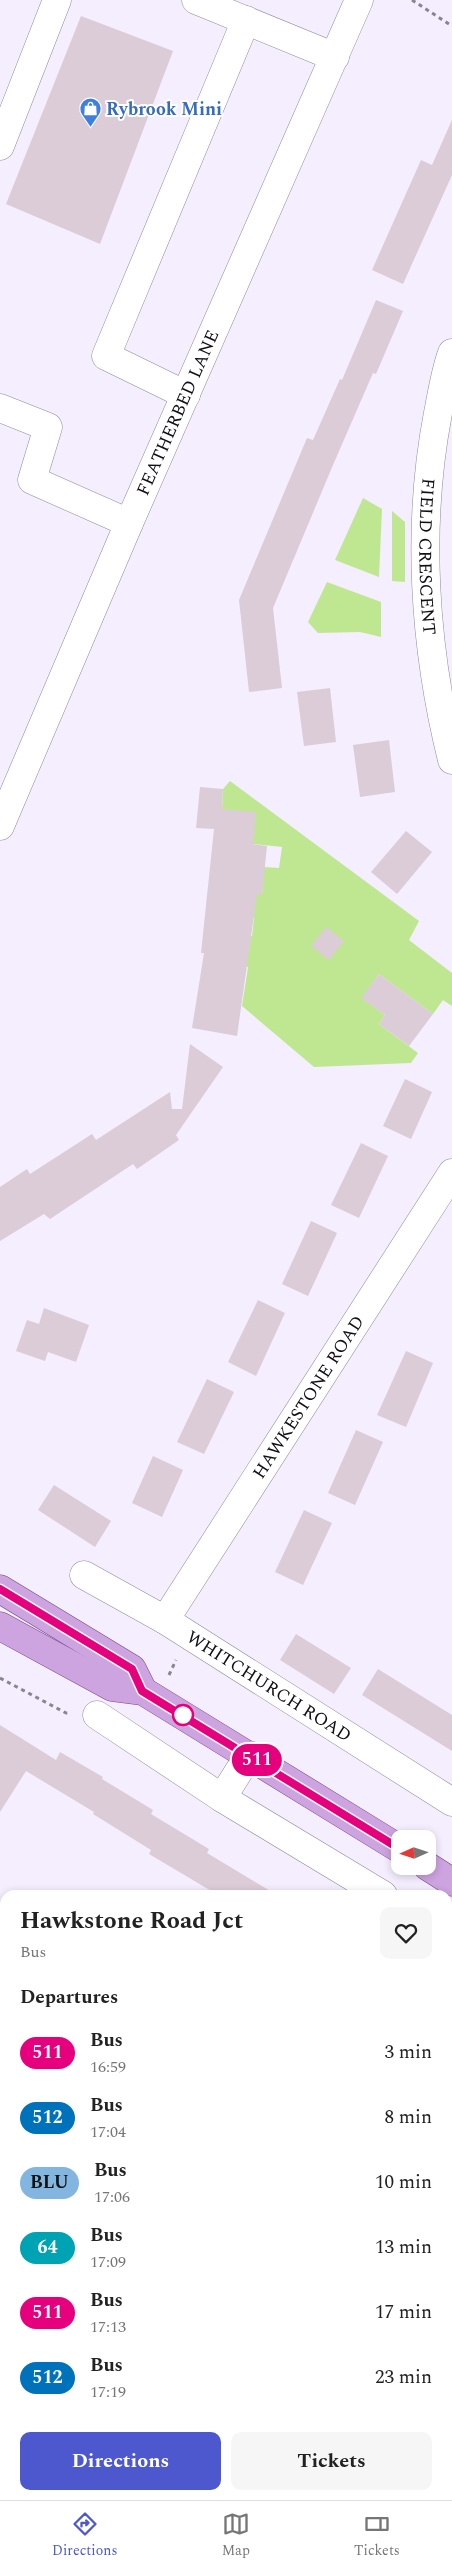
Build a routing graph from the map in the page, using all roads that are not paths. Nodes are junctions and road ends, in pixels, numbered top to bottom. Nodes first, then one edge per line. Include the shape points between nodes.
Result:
1 (57, 0) edge
2 (196, 0) edge
3 (359, 0) edge
4 (246, 20) junction
5 (335, 57) junction
6 (0, 146) edge
7 (452, 353) edge
8 (186, 395) junction
9 (0, 408) edge
10 (129, 523) junction
11 (452, 760) edge
12 (2, 815) edge
13 (452, 1173) edge
14 (84, 1575) dead end
15 (0, 1589) edge
16 (165, 1620) junction
17 (0, 1626) edge
18 (154, 1685) junction
19 (97, 1715) road end
20 (249, 1755) junction
21 (222, 1798) junction
22 (452, 1802) edge
23 (391, 1843) edge
24 (436, 1872) edge
25 (452, 1882) edge
26 (375, 1890) edge

1 - 6 street
2 - 4 street
3 - 5 street, FEATHERBED LANE
4 - 5 street
4 - 8 street via 106,356
5 - 8 street, FEATHERBED LANE
7 - 11 street, FIELD CRESCENT via 432,442 425,553 435,671
8 - 10 street, FEATHERBED LANE
9 - 10 street via 48,428 32,480
10 - 12 street, FEATHERBED LANE
13 - 16 street, HAWKESTONE ROAD
14 - 16 street, WHITCHURCH ROAD
15 - 18 main road
16 - 22 street, WHITCHURCH ROAD
17 - 18 main road via 112,1687
18 - 20 main road
19 - 21 street
20 - 21 street
20 - 23 main road
21 - 26 street
24 - 25 main road

